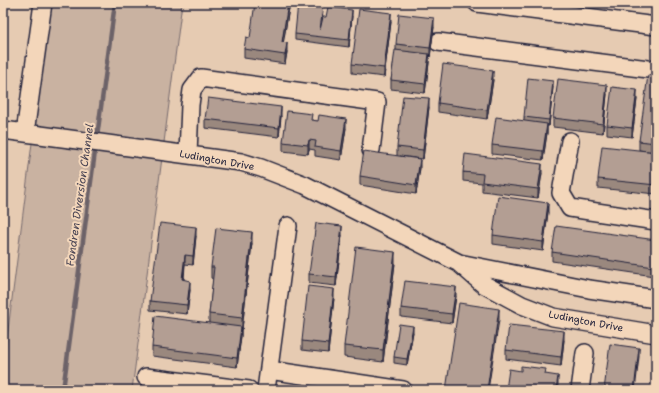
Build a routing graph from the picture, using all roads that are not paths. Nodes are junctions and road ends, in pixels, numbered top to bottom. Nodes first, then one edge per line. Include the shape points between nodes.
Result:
1 (43, 3) edge
2 (477, 3) edge
3 (504, 5) edge
4 (656, 26) edge
5 (438, 42) dead end
6 (656, 70) edge
7 (3, 130) edge
8 (25, 133) junction
9 (570, 141) dead end
10 (371, 150) edge
11 (188, 154) junction
12 (656, 221) edge
13 (288, 226) dead end
14 (459, 263) junction
15 (656, 298) edge
16 (656, 334) edge
17 (585, 353) dead end
18 (269, 370) junction
19 (146, 376) dead end
20 (249, 390) edge
21 (266, 390) edge
22 (403, 390) edge
23 (580, 390) edge

1 - 8 street
2 - 3 street
3 - 4 street
5 - 6 street
7 - 8 street, Ludington Drive
8 - 11 street, Ludington Drive
9 - 12 street via 562,194 570,208
10 - 11 street via 377,102 201,78 192,90
11 - 14 street, Ludington Drive via 241,162 282,175
13 - 18 street
14 - 15 street, Ludington Drive via 574,286
14 - 16 street, Ludington Drive via 483,284 522,305 553,317
17 - 23 street
18 - 21 street
18 - 22 street
19 - 20 street

